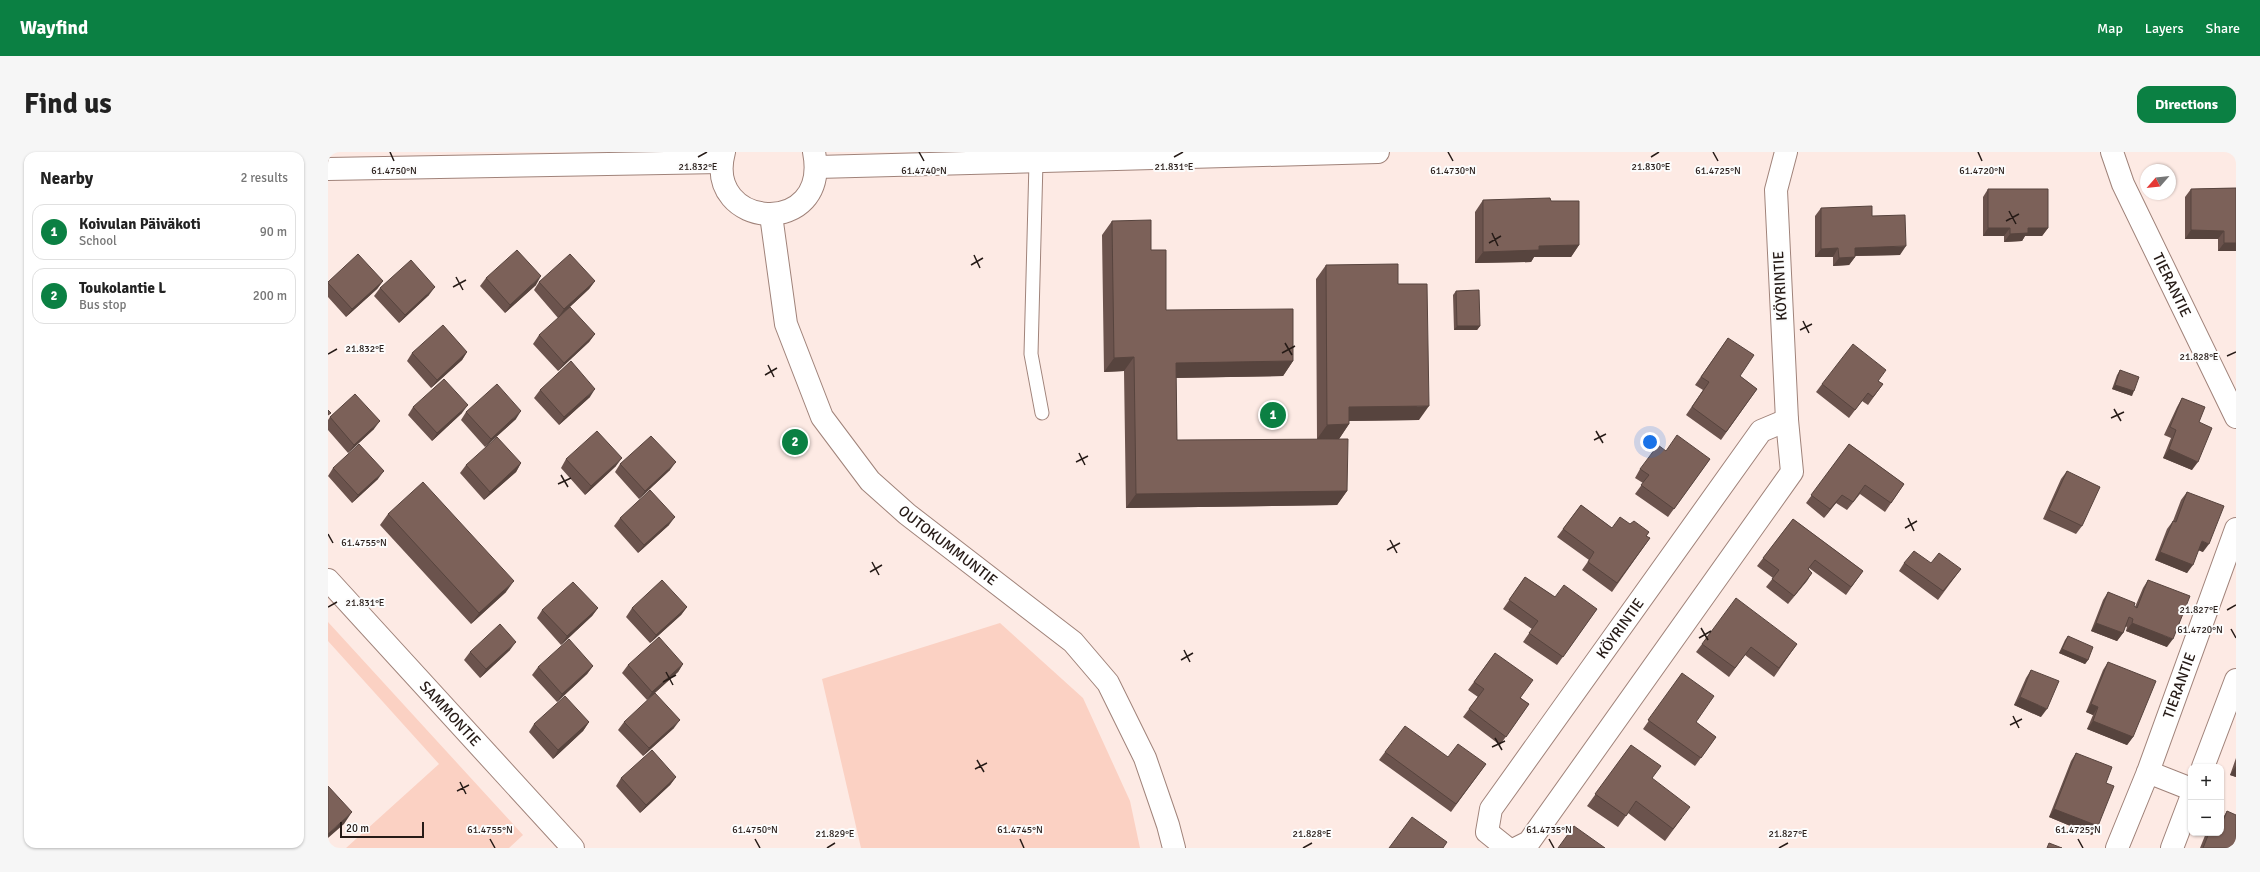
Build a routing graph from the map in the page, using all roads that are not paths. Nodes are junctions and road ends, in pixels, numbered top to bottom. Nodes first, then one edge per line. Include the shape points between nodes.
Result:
1 (1378, 152) edge
2 (1786, 152) edge
3 (2112, 152) edge
4 (723, 157) edge
5 (1037, 157) edge
6 (815, 159) edge
7 (328, 169) edge
8 (771, 215) junction
9 (1042, 413) dead end
10 (2236, 417) edge
11 (1787, 420) junction
12 (2236, 531) edge
13 (328, 580) edge
14 (2236, 680) edge
15 (2204, 764) edge
16 (2148, 772) junction
17 (2188, 788) edge
18 (2190, 800) edge
19 (573, 848) edge
20 (1174, 848) edge
21 (1507, 848) edge
22 (1517, 848) edge
23 (2117, 848) edge
24 (2172, 848) edge

1 - 5 street
2 - 11 street, KÖYRINTIE via 1776,190
3 - 10 street, TIERANTIE via 2123,184
4 - 7 street
4 - 8 street via 722,178 729,193 740,206 755,213
5 - 6 street
5 - 9 lane via 1030,354
6 - 8 street via 815,181 808,194 798,205 785,212
8 - 20 street, OUTOKUMMUNTIE via 786,324 822,417 870,481 907,514 1073,642 1108,683 1145,758
11 - 21 street, KÖYRINTIE via 1761,431 1490,809 1487,832
11 - 22 street, KÖYRINTIE via 1792,472 1529,842
12 - 16 street, TIERANTIE
13 - 19 street, SAMMONTIE
14 - 15 street
16 - 17 street
16 - 23 street, TIERANTIE
18 - 24 street

